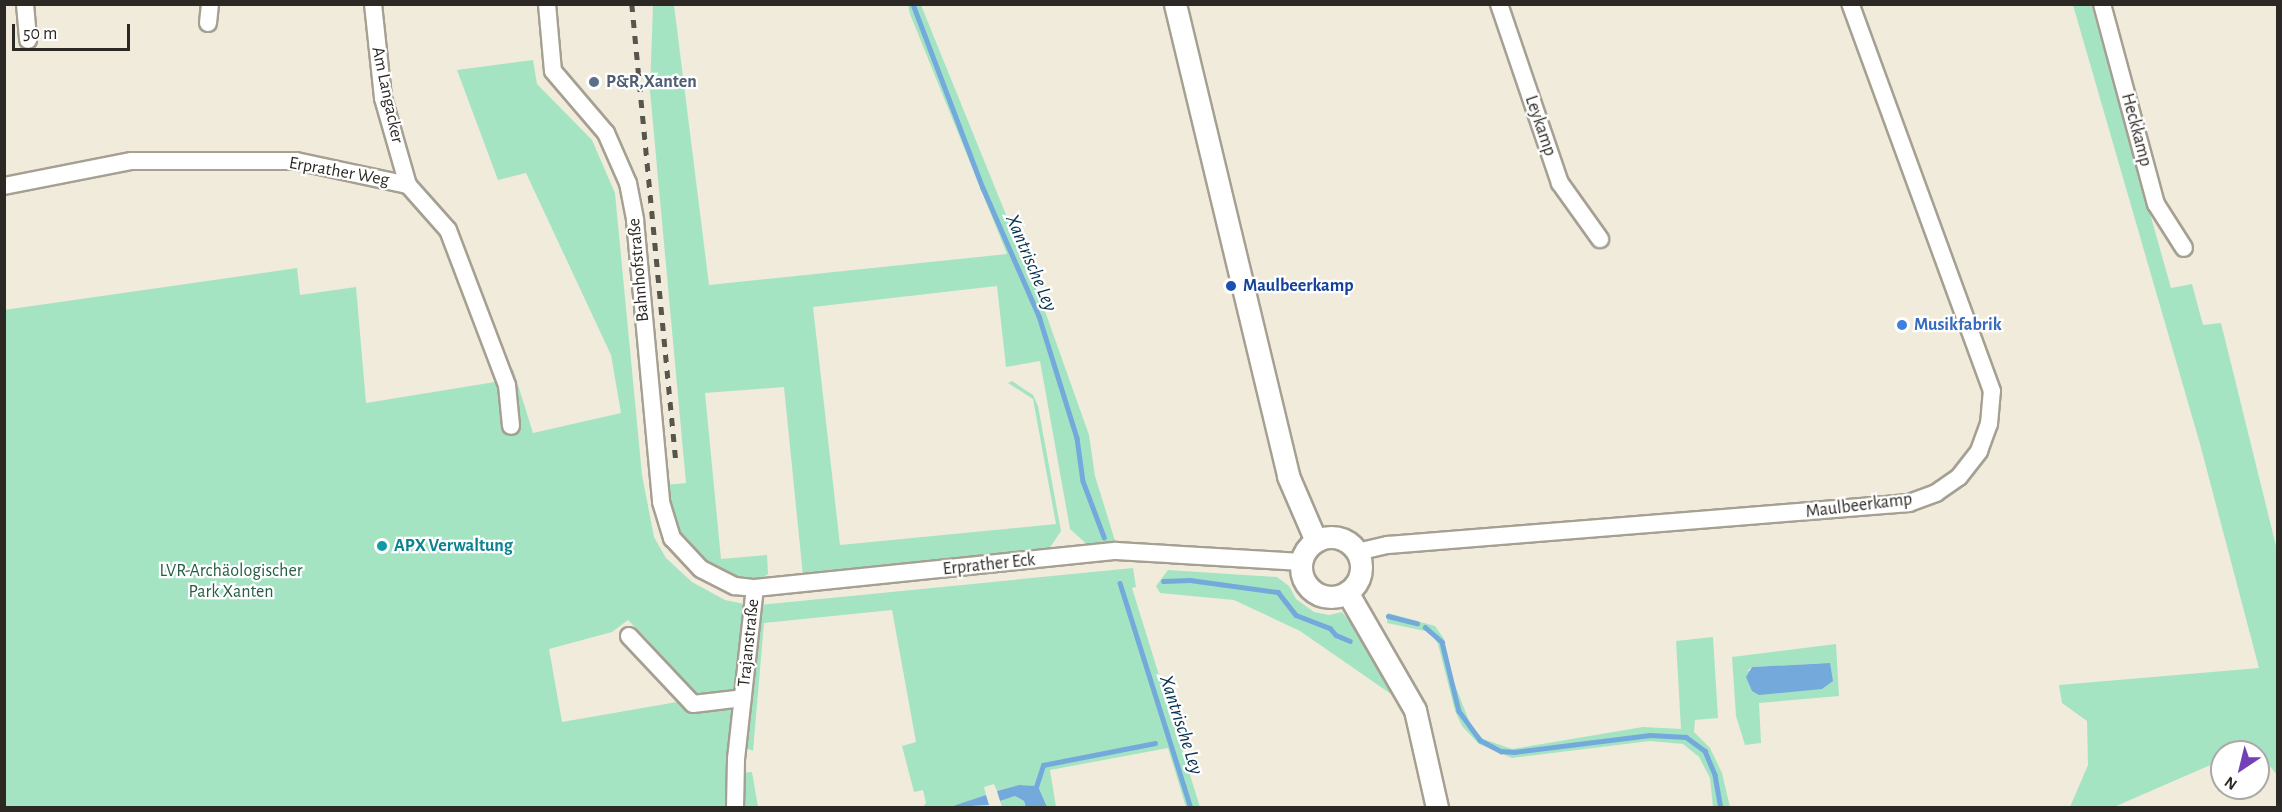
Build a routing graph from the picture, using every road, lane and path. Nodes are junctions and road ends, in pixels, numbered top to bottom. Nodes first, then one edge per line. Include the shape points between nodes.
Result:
1 (25, 4) edge
2 (210, 4) edge
3 (373, 4) edge
4 (547, 4) edge
5 (1174, 4) edge
6 (1499, 4) edge
7 (1850, 4) edge
8 (2102, 4) edge
9 (208, 23) dead end
10 (28, 40) dead end
11 (408, 185) junction
12 (4, 186) edge
13 (1600, 239) dead end
14 (2184, 248) dead end
15 (512, 426) dead end
16 (1316, 541) junction
17 (1357, 552) junction
18 (686, 555) joint
19 (1302, 562) junction
20 (755, 588) junction
21 (1347, 592) junction
22 (629, 636) dead end
23 (743, 698) junction
24 (735, 807) edge
25 (1437, 807) edge

1 - 10 street
2 - 9 street
3 - 11 street, Am Langacker via 384,98
4 - 18 street, Bahnhofstraße via 553,71 606,133 628,183 635,220 661,502 672,538
5 - 16 street via 1288,476
6 - 13 street, Leykamp via 1560,183
7 - 17 street, Maulbeerkamp via 1992,391 1989,424 1978,451 1959,477 1936,493 1888,506 1400,544
8 - 14 street, Heckkamp via 2156,204
11 - 12 street, Erprather Weg via 296,161 179,161 132,162
11 - 15 street, Erprather Weg via 448,230 507,385
16 - 17 street via 1339,538
16 - 19 street
17 - 21 street via 1360,573
18 - 20 street, Erprather Eck via 718,579
19 - 20 street, Erprather Eck via 1116,551
19 - 21 street via 1302,574 1315,592 1326,596
20 - 23 street, Trajanstraße
21 - 25 street via 1414,710
22 - 23 street, Trajanstraße via 693,704
23 - 24 street, Trajanstraße

